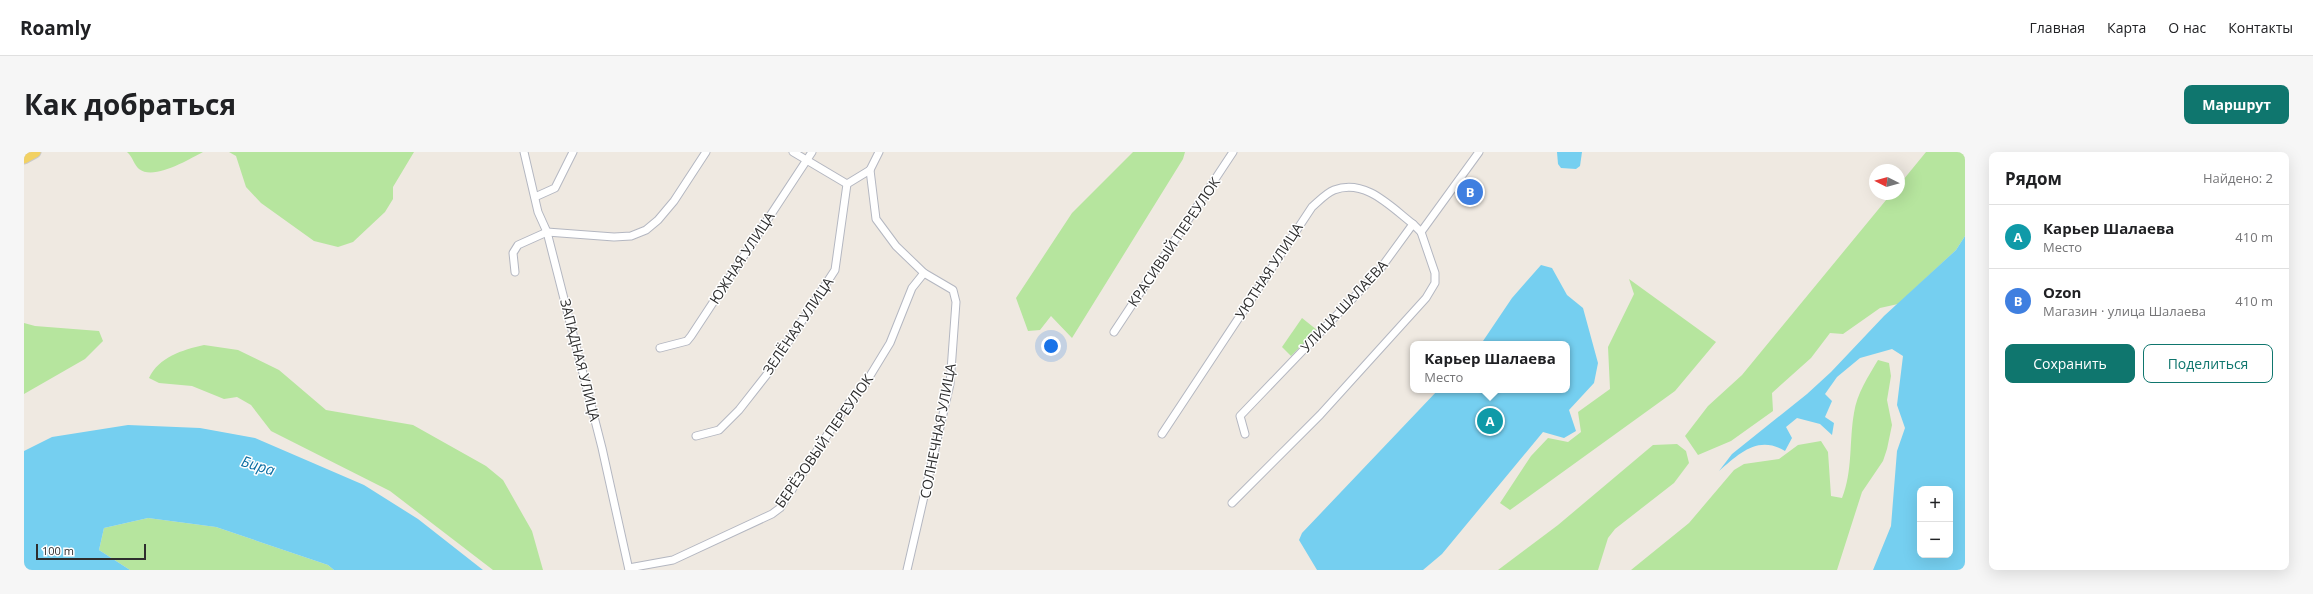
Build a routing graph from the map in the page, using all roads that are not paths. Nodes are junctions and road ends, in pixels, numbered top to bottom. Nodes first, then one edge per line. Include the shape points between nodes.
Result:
1 (35, 152) edge
2 (524, 152) edge
3 (573, 152) edge
4 (706, 152) edge
5 (793, 152) edge
6 (812, 152) edge
7 (879, 152) edge
8 (1233, 152) edge
9 (1479, 152) edge
10 (24, 158) edge
11 (806, 161) junction
12 (870, 170) junction
13 (847, 184) junction
14 (535, 197) junction
15 (1413, 224) junction
16 (547, 232) junction
17 (1421, 232) junction
18 (515, 272) dead end
19 (924, 274) junction
20 (1114, 332) dead end
21 (660, 348) dead end
22 (1162, 434) dead end
23 (1245, 434) dead end
24 (696, 436) dead end
25 (1232, 503) dead end
26 (629, 569) edge
27 (907, 570) edge

1 - 10 main road
2 - 14 street, ЗАПАДНАЯ УЛИЦА
3 - 14 street via 555,188
4 - 16 street via 674,201 646,230 631,236 614,237
5 - 11 street
6 - 11 street, ЮЖНАЯ УЛИЦА
7 - 12 street
8 - 20 street, КРАСИВЫЙ ПЕРЕУЛОК
9 - 17 street
11 - 13 street
11 - 21 street, ЮЖНАЯ УЛИЦА via 691,336 687,341
12 - 13 street
12 - 19 street via 876,219 896,246
13 - 24 street, ЗЕЛЁНАЯ УЛИЦА via 835,270 768,373 739,410 719,430
14 - 16 street, ЗАПАДНАЯ УЛИЦА via 538,212
15 - 17 street
15 - 22 street, УЮТНАЯ УЛИЦА via 1372,192 1351,188 1334,190 1312,207
15 - 23 street, УЛИЦА ШАЛАЕВА via 1378,272 1240,416
16 - 18 street via 518,245 513,253
16 - 26 street, ЗАПАДНАЯ УЛИЦА via 602,448
17 - 25 street via 1435,273 1435,283 1426,298 1320,415
19 - 26 street, БЕРЁЗОВЫЙ ПЕРЕУЛОК via 912,288 890,343 866,384 844,409 780,508 718,541 673,560
19 - 27 street, СОЛНЕЧНАЯ УЛИЦА via 953,290 956,302 950,384

